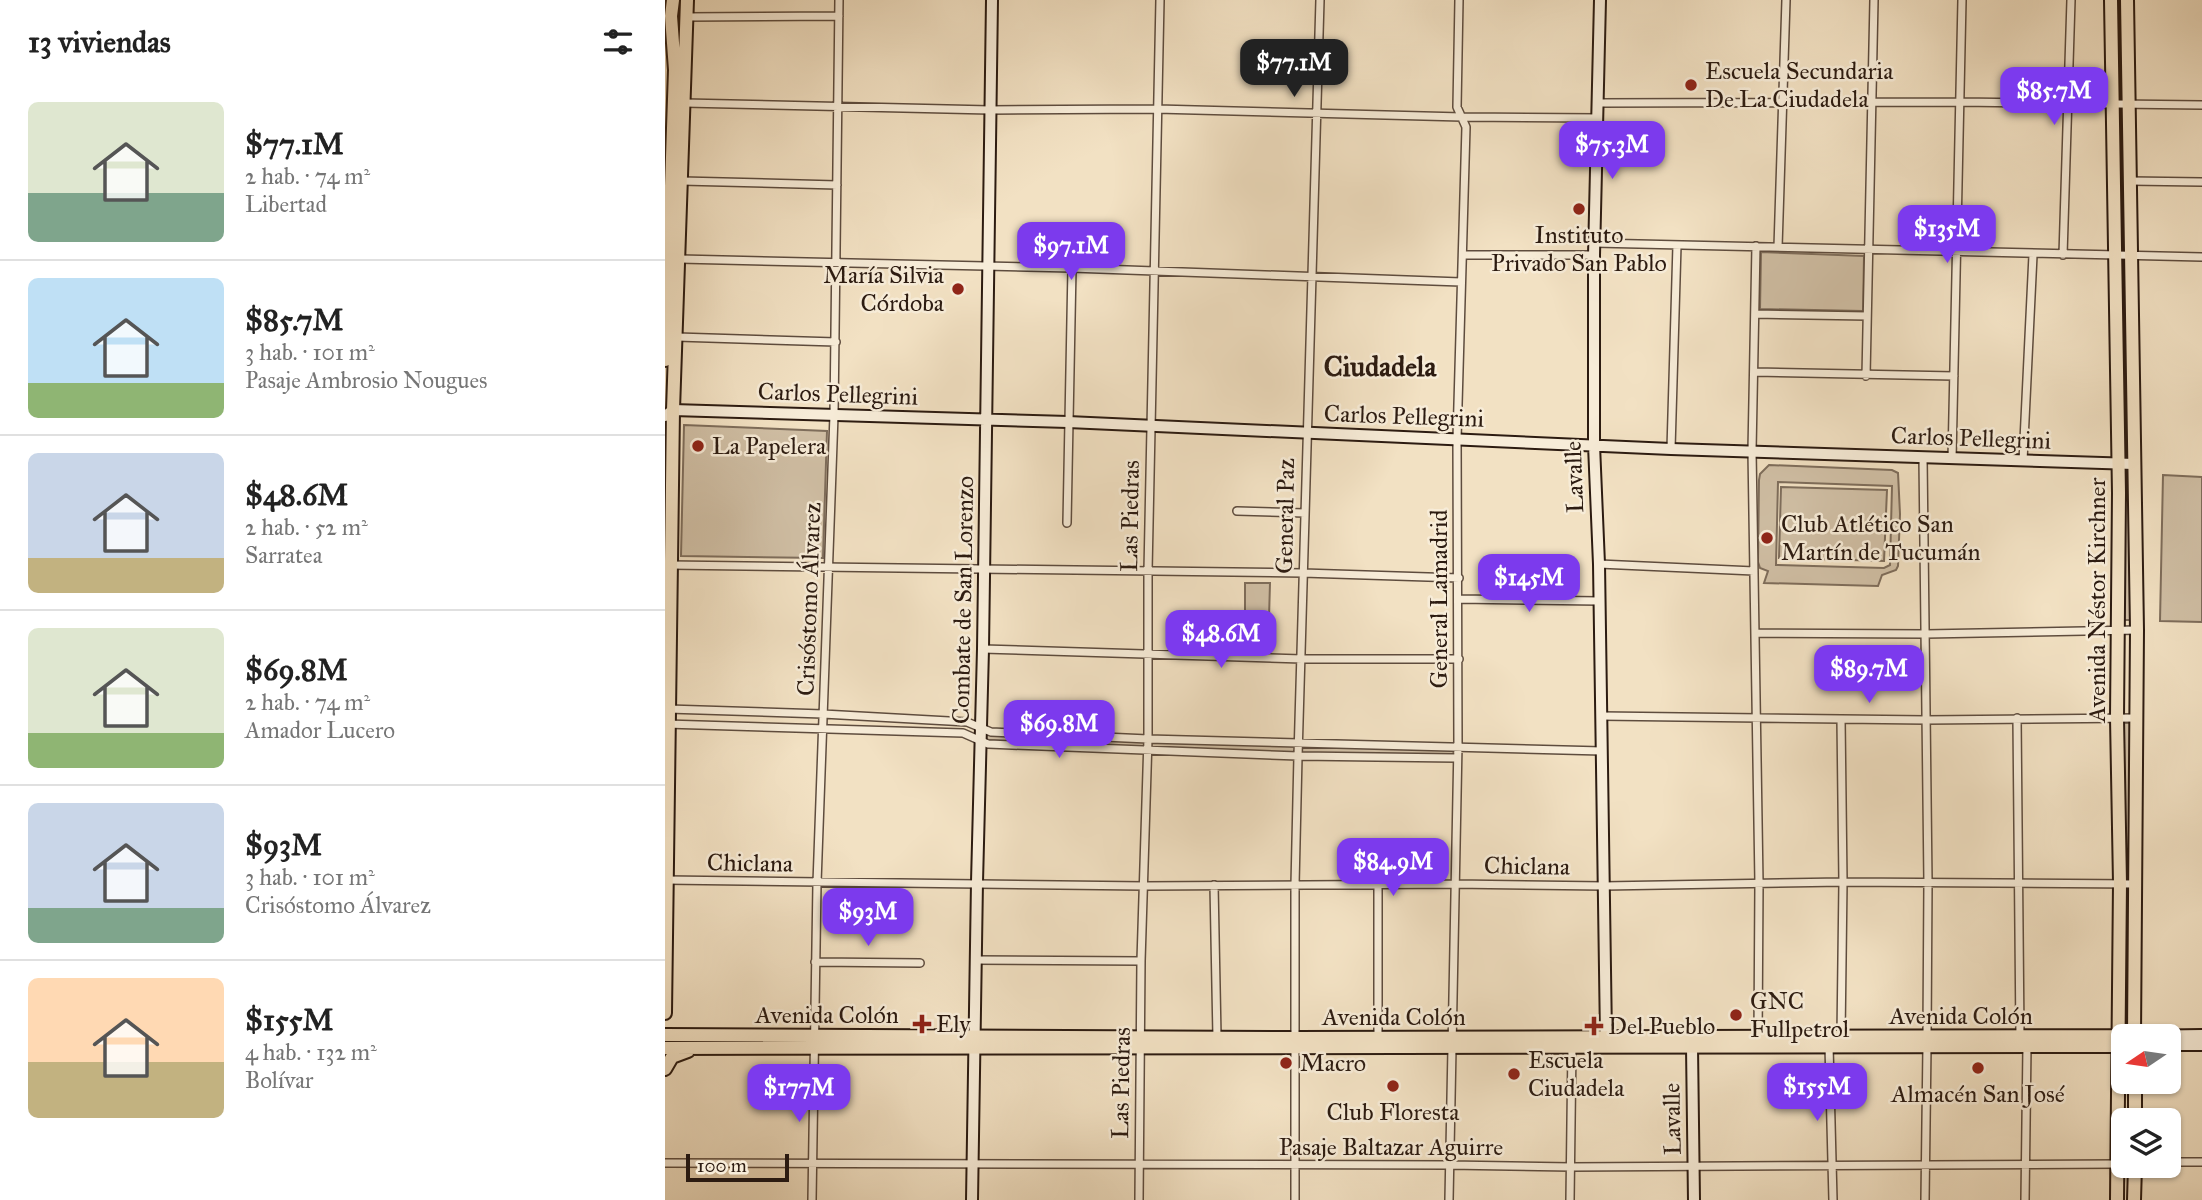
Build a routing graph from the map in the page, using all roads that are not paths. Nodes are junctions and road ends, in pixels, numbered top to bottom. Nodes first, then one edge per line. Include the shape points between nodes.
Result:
1 (673, 0) edge
2 (687, 0) edge
3 (839, 0) edge
4 (992, 0) edge
5 (1160, 0) edge
6 (1320, 0) edge
7 (1459, 0) edge
8 (1600, 0) edge
9 (1786, 0) edge
10 (1874, 0) edge
11 (1962, 0) edge
12 (2071, 0) edge
13 (2112, 0) edge
14 (2127, 0) edge
15 (668, 16) edge
16 (839, 16) junction
17 (687, 17) junction
18 (1960, 102) junction
19 (685, 103) junction
20 (1598, 103) junction
21 (2069, 103) junction
22 (1782, 104) junction
23 (1873, 104) junction
24 (2114, 104) junction
25 (2129, 104) junction
26 (2202, 105) edge
27 (838, 107) junction
28 (1157, 109) junction
29 (990, 110) junction
30 (1318, 114) junction
31 (1462, 117) junction
32 (1598, 118) junction
33 (682, 181) junction
34 (2130, 181) junction
35 (2202, 182) edge
36 (837, 185) junction
37 (1677, 245) junction
38 (1756, 247) junction
39 (1779, 247) junction
40 (1594, 249) junction
41 (1868, 249) junction
42 (1957, 251) junction
43 (1463, 255) junction
44 (2033, 255) junction
45 (2063, 255) junction
46 (2115, 256) junction
47 (2131, 256) junction
48 (2202, 257) edge
49 (680, 259) junction
50 (837, 262) junction
51 (988, 266) junction
52 (1072, 268) junction
53 (1154, 270) junction
54 (1311, 276) junction
55 (1461, 282) junction
56 (1755, 314) junction
57 (1867, 316) junction
58 (677, 337) junction
59 (836, 342) junction
60 (665, 360) edge
61 (1755, 372) junction
62 (1866, 376) junction
63 (1954, 376) junction
64 (669, 413) edge
65 (835, 415) junction
66 (987, 421) junction
67 (1068, 422) junction
68 (1151, 426) junction
69 (1306, 433) junction
70 (1458, 439) junction
71 (1594, 446) junction
72 (1671, 449) junction
73 (1752, 451) junction
74 (1923, 458) junction
75 (1952, 459) junction
76 (2023, 461) junction
77 (2119, 464) junction
78 (2134, 464) junction
79 (1237, 511) dead end
80 (1305, 513) junction
81 (1067, 523) dead end
82 (1599, 564) junction
83 (670, 565) junction
84 (830, 567) junction
85 (984, 568) junction
86 (1754, 571) junction
87 (1147, 572) junction
88 (1303, 573) junction
89 (1459, 578) junction
90 (1459, 599) junction
91 (1599, 601) junction
92 (2119, 630) junction
93 (2137, 630) junction
94 (1755, 633) junction
95 (1926, 634) junction
96 (983, 649) junction
97 (1149, 654) junction
98 (1302, 659) junction
99 (1459, 659) junction
100 (666, 709) edge
101 (746, 711) junction
102 (823, 714) junction
103 (1601, 716) junction
104 (1757, 716) junction
105 (898, 718) junction
106 (2017, 718) junction
107 (2117, 718) junction
108 (2136, 718) junction
109 (1841, 719) junction
110 (1926, 720) junction
111 (666, 724) edge
112 (745, 726) junction
113 (823, 727) junction
114 (981, 729) junction
115 (897, 730) junction
116 (1148, 739) junction
117 (981, 743) junction
118 (1299, 743) junction
119 (1458, 747) junction
120 (1147, 750) junction
121 (1602, 751) junction
122 (1298, 756) junction
123 (1456, 758) junction
124 (666, 880) edge
125 (1928, 881) junction
126 (1843, 882) junction
127 (2019, 882) junction
128 (817, 883) junction
129 (977, 883) junction
130 (1759, 883) junction
131 (2120, 883) junction
132 (1378, 884) junction
133 (1454, 884) junction
134 (2135, 884) junction
135 (1214, 885) junction
136 (1295, 885) junction
137 (1144, 886) junction
138 (1604, 886) junction
139 (976, 960) junction
140 (1141, 961) junction
141 (815, 962) junction
142 (920, 962) dead end
143 (665, 1008) edge
144 (665, 1013) edge
145 (2125, 1024) edge
146 (2126, 1024) edge
147 (665, 1035) edge
148 (2202, 1035) edge
149 (691, 1036) junction
150 (2181, 1036) edge
151 (1217, 1037) junction
152 (1606, 1037) junction
153 (1842, 1037) junction
154 (1378, 1038) junction
155 (2111, 1039) edge
156 (1927, 1041) junction
157 (814, 1042) junction
158 (974, 1042) junction
159 (1141, 1042) junction
160 (1296, 1042) junction
161 (1452, 1042) junction
162 (1692, 1042) junction
163 (1758, 1042) junction
164 (2023, 1042) junction
165 (2181, 1045) edge
166 (2202, 1045) edge
167 (1572, 1046) junction
168 (1829, 1046) junction
169 (665, 1048) edge
170 (698, 1049) junction
171 (665, 1069) edge
172 (2181, 1162) edge
173 (2202, 1162) edge
174 (665, 1163) edge
175 (812, 1164) junction
176 (2027, 1164) junction
177 (2111, 1164) edge
178 (972, 1165) junction
179 (1139, 1165) junction
180 (1449, 1165) junction
181 (1833, 1165) junction
182 (1295, 1166) junction
183 (1694, 1166) junction
184 (1926, 1166) junction
185 (1571, 1167) junction
186 (2117, 1178) edge
187 (2135, 1178) edge
188 (812, 1200) edge
189 (972, 1200) edge
190 (1139, 1200) edge
191 (1295, 1200) edge
192 (1449, 1200) edge
193 (1570, 1200) edge
194 (1694, 1200) edge
195 (1833, 1200) edge
196 (1925, 1200) edge
197 (2025, 1200) edge
198 (2117, 1200) edge
199 (2134, 1200) edge

1 - 15 main road
2 - 17 main road
3 - 16 street, Crisóstomo Álvarez
4 - 29 street, Combate de San Lorenzo
5 - 28 street, Las Piedras
6 - 30 street, General Paz
7 - 31 street, General Lamadrid via 1457,107
8 - 20 street, Lavalle
9 - 22 street
10 - 23 street
11 - 18 street
12 - 21 street
13 - 24 main road, Avenida Néstor Kirchner
14 - 25 main road, Avenida Néstor Kirchner
15 - 60 main road via 675,70
16 - 17 street
16 - 27 street, Crisóstomo Álvarez
17 - 19 main road
18 - 21 street
18 - 23 street
18 - 42 street
19 - 27 street
19 - 33 main road
20 - 22 street
20 - 32 street, Lavalle
21 - 24 street
21 - 45 street
22 - 23 street
22 - 39 street
23 - 41 street
24 - 25 street
24 - 46 main road, Avenida Néstor Kirchner
25 - 26 street
25 - 34 main road, Avenida Néstor Kirchner
27 - 29 street
27 - 36 street, Crisóstomo Álvarez
28 - 29 street
28 - 30 street
28 - 53 street, Las Piedras
29 - 51 street, Combate de San Lorenzo
30 - 31 street
30 - 54 street, General Paz
31 - 32 street
31 - 43 street, General Lamadrid via 1466,127
32 - 40 street, Lavalle
33 - 36 street
33 - 49 main road
34 - 35 street
34 - 47 main road, Avenida Néstor Kirchner
36 - 50 street, Crisóstomo Álvarez
37 - 38 street
37 - 40 street
37 - 72 street
38 - 39 street
38 - 56 street
39 - 41 street
40 - 43 street
40 - 71 street, Lavalle
41 - 42 street
41 - 57 street
42 - 44 street
42 - 63 street
43 - 55 street, General Lamadrid
44 - 45 street
44 - 76 street
45 - 46 street
46 - 47 street
46 - 77 main road, Avenida Néstor Kirchner
47 - 48 street
47 - 78 main road, Avenida Néstor Kirchner
49 - 50 street
49 - 58 main road
50 - 51 street
50 - 59 street, Crisóstomo Álvarez
51 - 52 street
51 - 66 street, Combate de San Lorenzo
52 - 53 street
52 - 67 street
53 - 54 street
53 - 68 street, Las Piedras
54 - 55 street
54 - 69 street, General Paz
55 - 70 street, General Lamadrid
56 - 57 street
56 - 61 street
57 - 62 street
58 - 59 street
58 - 64 main road
59 - 65 street, Crisóstomo Álvarez
61 - 62 street
61 - 73 street
62 - 63 street
63 - 75 street
64 - 65 street, Carlos Pellegrini
64 - 83 main road
65 - 66 street, Carlos Pellegrini
65 - 84 street, Crisóstomo Álvarez
66 - 67 street, Carlos Pellegrini
66 - 85 street, Combate de San Lorenzo
67 - 68 street, Carlos Pellegrini
67 - 81 street
68 - 69 street, Carlos Pellegrini
68 - 87 street, Las Piedras
69 - 70 street, Carlos Pellegrini
69 - 80 street, General Paz
70 - 71 street, Carlos Pellegrini
70 - 89 street, General Lamadrid
71 - 72 street, Carlos Pellegrini
71 - 82 street, Lavalle
72 - 73 street, Carlos Pellegrini
73 - 74 street, Carlos Pellegrini
73 - 86 street
74 - 75 street, Carlos Pellegrini
74 - 95 street
75 - 76 street, Carlos Pellegrini
76 - 77 street, Carlos Pellegrini
77 - 78 street, Carlos Pellegrini
77 - 92 main road, Avenida Néstor Kirchner
78 - 93 main road, Avenida Néstor Kirchner
79 - 80 street
80 - 88 street, General Paz
82 - 86 street
82 - 91 street, Lavalle
83 - 84 street
83 - 100 main road
84 - 85 street
84 - 102 street, Crisóstomo Álvarez
85 - 87 street
85 - 96 street, Combate de San Lorenzo
86 - 94 street
87 - 88 street
87 - 97 street, Las Piedras
88 - 89 street
88 - 98 street, General Paz
89 - 90 street, General Lamadrid
90 - 91 street
90 - 99 street, General Lamadrid
91 - 103 street, Lavalle
92 - 93 street
92 - 95 street
92 - 107 main road, Avenida Néstor Kirchner
93 - 108 main road, Avenida Néstor Kirchner
94 - 95 street
94 - 104 street
95 - 110 street
96 - 97 street
96 - 114 street, Combate de San Lorenzo
97 - 98 street
97 - 116 street, Las Piedras
98 - 99 street
98 - 118 street, General Paz
99 - 119 street, General Lamadrid
100 - 101 street
100 - 111 main road
101 - 102 street
101 - 112 street
102 - 105 street
102 - 113 street, Crisóstomo Álvarez
103 - 104 street
103 - 121 street, Lavalle
104 - 109 street
104 - 130 street
105 - 114 street via 967,722
105 - 115 street
106 - 107 street
106 - 110 street
106 - 127 street
107 - 108 street
107 - 131 main road, Avenida Néstor Kirchner
108 - 134 main road, Avenida Néstor Kirchner
109 - 110 street
109 - 126 street
110 - 125 street
111 - 112 street
111 - 124 main road
112 - 113 street
113 - 115 street
113 - 128 street, Crisóstomo Álvarez
114 - 116 street
114 - 117 street, Combate de San Lorenzo
115 - 117 street via 963,733
116 - 118 street
116 - 120 street, Las Piedras
117 - 120 street
117 - 129 street, Combate de San Lorenzo
118 - 119 street
118 - 122 street, General Paz
119 - 121 street
119 - 123 street, General Lamadrid
120 - 122 street
120 - 137 street, Las Piedras
121 - 138 street, Lavalle
122 - 123 street
122 - 136 street, General Paz
123 - 133 street, General Lamadrid
124 - 128 street, Chiclana
124 - 143 main road
125 - 126 street, Chiclana
125 - 127 street, Chiclana
125 - 156 street
126 - 130 street, Chiclana
126 - 153 street
127 - 131 street, Chiclana
127 - 164 street
128 - 129 street, Chiclana
128 - 141 street, Crisóstomo Álvarez
129 - 137 street, Chiclana
129 - 139 street, Combate de San Lorenzo
130 - 138 street, Chiclana
130 - 163 street
131 - 134 street, Chiclana
131 - 145 main road, Avenida Néstor Kirchner
132 - 133 street, Chiclana
132 - 136 street, Chiclana
132 - 154 street
133 - 138 street, Chiclana
133 - 161 street, General Lamadrid
134 - 146 main road, Avenida Néstor Kirchner
135 - 136 street, Chiclana
135 - 137 street, Chiclana
135 - 151 street
136 - 160 street, General Paz
137 - 140 street, Las Piedras
138 - 152 street, Lavalle
139 - 140 street
139 - 158 street, Combate de San Lorenzo
140 - 159 street, Las Piedras
141 - 142 street
141 - 157 street, Crisóstomo Álvarez
143 - 144 main road
143 - 149 main road via 675,1030
147 - 149 main road, Avenida Colón
148 - 150 street, Avenida Colón
149 - 157 main road, Avenida Colón
151 - 159 main road, Avenida Colón
151 - 160 main road, Avenida Colón
152 - 161 main road, Avenida Colón
152 - 162 main road, Avenida Colón
153 - 156 main road, Avenida Colón
153 - 163 main road, Avenida Colón
154 - 160 main road, Avenida Colón
154 - 161 main road, Avenida Colón
155 - 164 main road, Avenida Colón
156 - 164 main road, Avenida Colón
156 - 168 main road, Avenida Colón
156 - 184 street
157 - 158 main road, Avenida Colón
157 - 170 main road, Avenida Colón
157 - 175 street, Crisóstomo Álvarez
158 - 159 main road, Avenida Colón
158 - 178 street, Combate de San Lorenzo
159 - 160 main road, Avenida Colón
159 - 179 street, Las Piedras
160 - 161 main road, Avenida Colón
160 - 182 street, General Paz
161 - 167 main road, Avenida Colón
161 - 180 street, General Lamadrid
162 - 163 main road, Avenida Colón
162 - 167 main road, Avenida Colón
162 - 183 street, Lavalle
163 - 168 main road, Avenida Colón
164 - 176 street
165 - 166 street
167 - 185 street
168 - 181 street
169 - 170 main road, Avenida Colón
170 - 171 main road via 672,1057
172 - 173 street
174 - 175 street, Pasaje Baltazar Aguirre
175 - 178 street, Pasaje Baltazar Aguirre
175 - 188 street, Crisóstomo Álvarez
176 - 177 street, Pasaje Baltazar Aguirre
176 - 184 street, Pasaje Baltazar Aguirre
176 - 197 street
178 - 179 street, Pasaje Baltazar Aguirre
178 - 189 street, Combate de San Lorenzo
179 - 182 street, Pasaje Baltazar Aguirre
179 - 190 street, Las Piedras
180 - 182 street, Pasaje Baltazar Aguirre
180 - 185 street, Pasaje Baltazar Aguirre
180 - 192 street, General Lamadrid
181 - 183 street, Pasaje Baltazar Aguirre
181 - 184 street, Pasaje Baltazar Aguirre
181 - 195 street
182 - 191 street, General Paz
183 - 185 street, Pasaje Baltazar Aguirre
183 - 194 street, Lavalle
184 - 196 street
185 - 193 street
186 - 198 main road, Avenida Néstor Kirchner
187 - 199 main road

